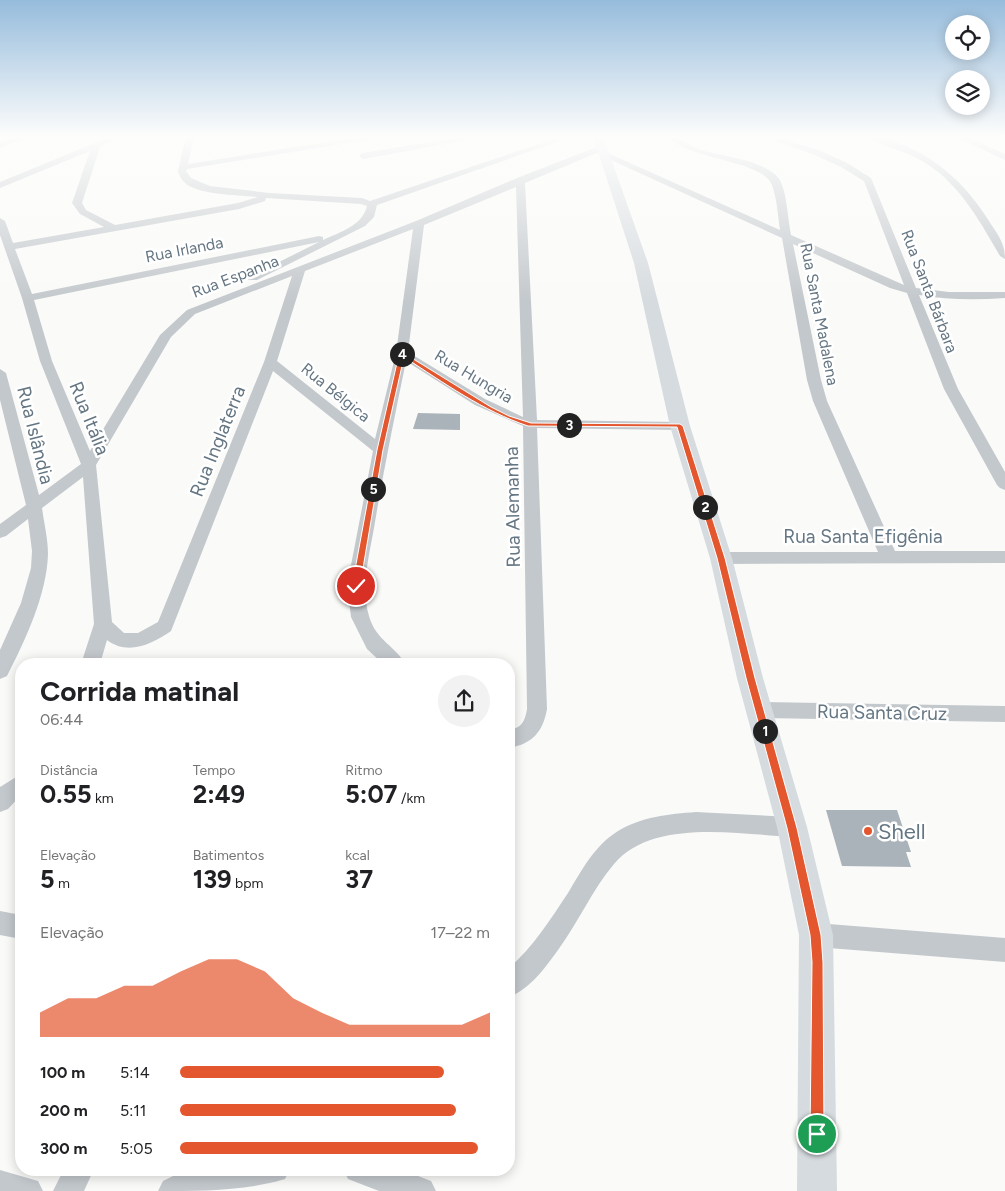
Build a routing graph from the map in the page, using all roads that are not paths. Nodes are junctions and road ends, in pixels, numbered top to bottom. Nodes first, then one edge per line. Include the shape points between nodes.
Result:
1 (82, 192) edge
2 (231, 192) edge
3 (407, 192) edge
4 (493, 192) edge
5 (520, 192) edge
6 (621, 192) edge
7 (688, 192) edge
8 (778, 192) edge
9 (872, 192) edge
10 (964, 192) edge
11 (270, 196) junction
12 (371, 204) junction
13 (0, 221) edge
14 (419, 223) junction
15 (113, 228) junction
16 (346, 233) junction
17 (787, 238) junction
18 (10, 247) junction
19 (1005, 256) edge
20 (272, 268) junction
21 (294, 272) junction
22 (911, 291) junction
23 (1005, 295) edge
24 (28, 298) junction
25 (191, 312) junction
26 (402, 354) junction
27 (270, 362) junction
28 (0, 373) edge
29 (530, 424) junction
30 (680, 426) junction
31 (380, 450) junction
32 (89, 465) junction
33 (1005, 485) edge
34 (34, 507) junction
35 (0, 532) edge
36 (889, 557) junction
37 (1005, 557) edge
38 (721, 558) junction
39 (103, 624) junction
40 (92, 658) edge
41 (389, 658) edge
42 (0, 671) edge
43 (759, 710) junction
44 (1005, 714) edge
45 (516, 738) edge
46 (792, 828) junction
47 (0, 923) edge
48 (15, 926) edge
49 (816, 935) junction
50 (1005, 950) edge
51 (515, 980) edge
52 (76, 1176) edge
53 (243, 1176) edge
54 (378, 1176) edge
55 (0, 1185) edge
56 (28, 1191) edge
57 (68, 1191) edge
58 (173, 1191) edge
59 (421, 1191) edge
60 (817, 1191) edge

1 - 15 street via 78,203 83,212
2 - 11 street
3 - 12 street
4 - 14 street, Rua Espanha
5 - 29 street, Rua Alemanha
6 - 30 street
7 - 17 street, Rua Espanha
8 - 17 street, Rua Santa Madalena
9 - 22 street, Rua Santa Bárbara
10 - 19 street
11 - 12 street via 356,200
11 - 15 street via 239,206
12 - 16 street via 369,217
13 - 18 street, Rua Itália
14 - 21 street, Rua Espanha
14 - 26 street
15 - 18 street
16 - 20 street
16 - 24 street, Rua Irlanda
17 - 22 street, Rua Espanha via 881,281
17 - 36 street, Rua Santa Madalena via 820,400
18 - 24 street, Rua Itália
20 - 21 street
20 - 25 street
21 - 25 street, Rua Espanha
21 - 27 street, Rua Inglaterra
22 - 23 street, Rua Espanha via 955,296
22 - 33 street, Rua Santa Bárbara via 951,389
24 - 32 street, Rua Itália via 46,360
25 - 32 street, Rua Espanha via 166,335
26 - 29 street, Rua Hungria via 489,408
26 - 31 street
27 - 31 street, Rua Bélgica
27 - 39 street, Rua Inglaterra via 165,626 145,639 132,641 118,640
28 - 34 street, Rua Islândia
29 - 30 street, Rua Hungria
29 - 45 street, Rua Alemanha via 537,709 535,724
30 - 38 street
31 - 41 street via 356,586 360,617 374,644
32 - 34 street, Rua Espanha
32 - 39 street, Rua Itália
34 - 35 street, Rua Espanha
34 - 42 street, Rua Islândia via 39,568 30,603
36 - 37 street, Rua Santa Efigênia
36 - 38 street, Rua Santa Efigênia
38 - 43 street
39 - 40 street
43 - 44 street, Rua Santa Cruz
43 - 46 street
46 - 49 street
46 - 51 street via 687,823 660,825 636,833 608,853 546,946
47 - 48 street
49 - 50 street
49 - 60 street
52 - 57 street
53 - 58 street
54 - 59 street
55 - 56 street

